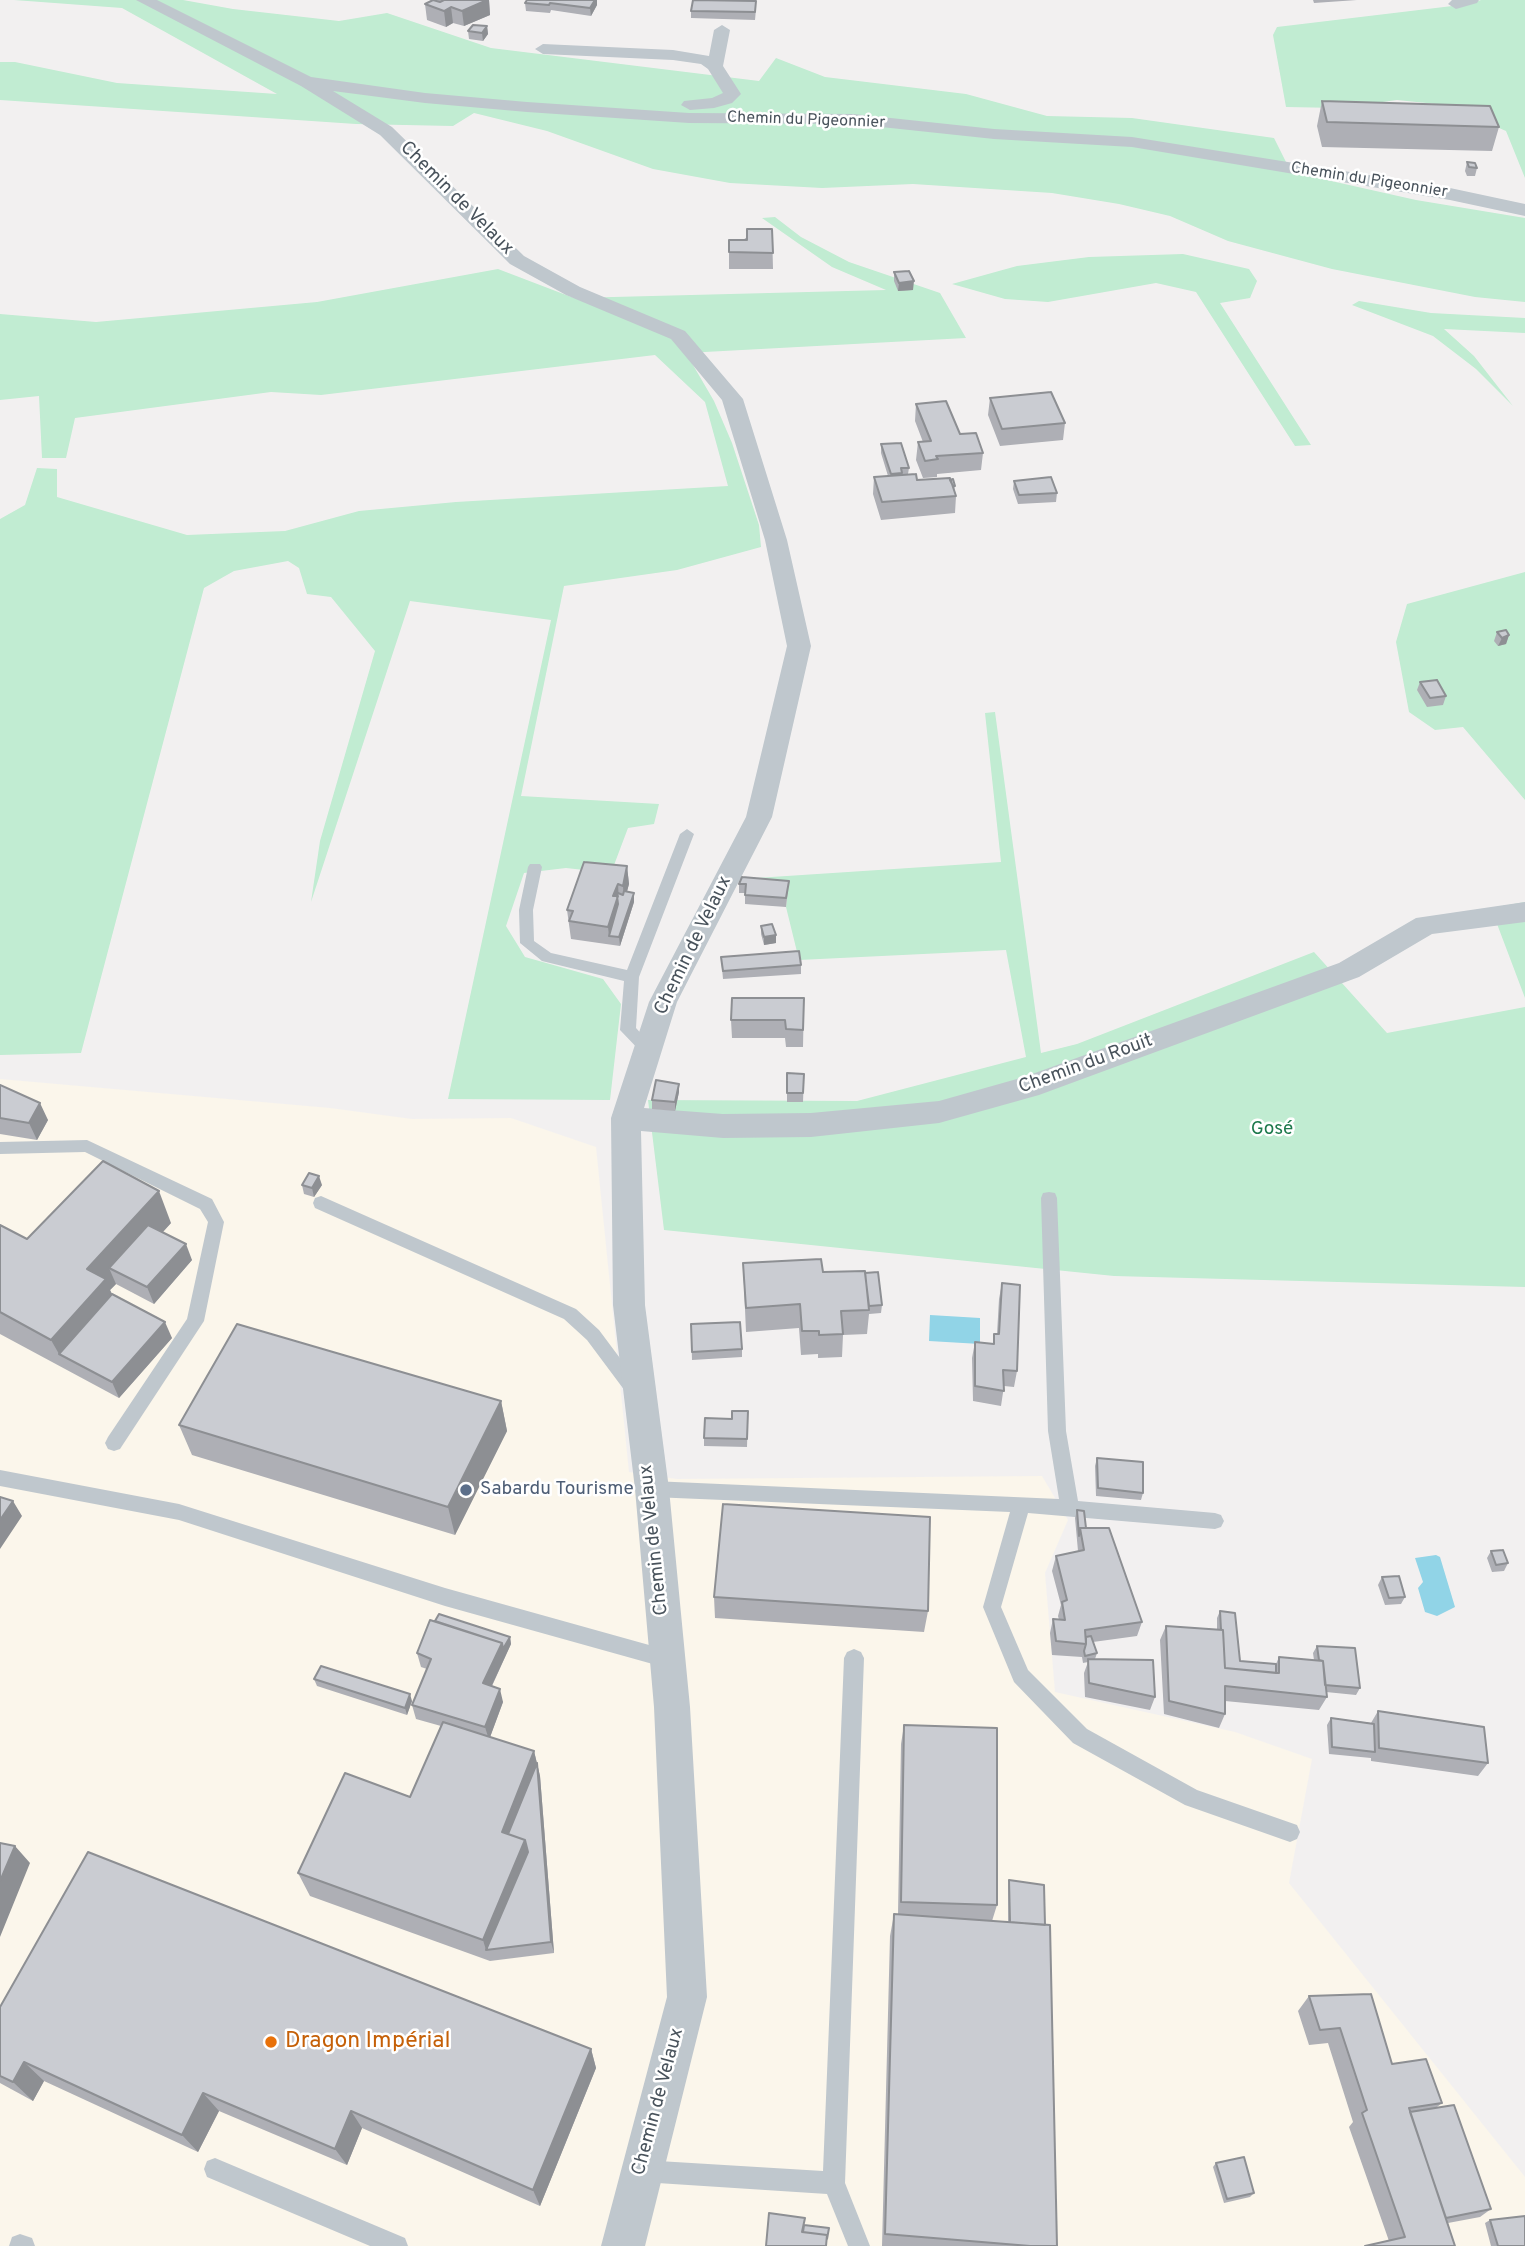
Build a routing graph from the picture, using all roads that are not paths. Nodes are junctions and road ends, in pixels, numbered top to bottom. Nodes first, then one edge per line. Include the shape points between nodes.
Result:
1 (144, 0) edge
2 (722, 30) dead end
3 (542, 49) dead end
4 (715, 66) junction
5 (307, 82) junction
6 (650, 115) junction
7 (1525, 210) edge
8 (687, 834) dead end
9 (535, 867) dead end
10 (1525, 912) edge
11 (632, 976) junction
12 (648, 1050) junction
13 (626, 1118) junction
14 (0, 1148) edge
15 (1049, 1198) dead end
16 (321, 1203) dead end
17 (639, 1397) junction
18 (114, 1443) dead end
19 (0, 1478) edge
20 (652, 1489) junction
21 (1021, 1504) junction
22 (1070, 1508) junction
23 (1215, 1521) dead end
24 (854, 1658) dead end
25 (667, 1659) junction
26 (1290, 1832) dead end
27 (215, 2169) dead end
28 (640, 2171) junction
29 (834, 2183) junction
30 (397, 2246) edge
31 (623, 2246) edge
32 (859, 2246) edge

1 - 5 street, Chemin du Pigeonnier
2 - 4 street
3 - 4 street via 673,55 706,60
4 - 6 street via 730,87 732,94 726,99
5 - 6 street, Chemin du Pigeonnier via 425,98
5 - 12 street, Chemin de Velaux via 386,131 517,260 573,291 678,335 732,399 776,540 799,646 759,817 663,1002
6 - 7 street, Chemin du Pigeonnier via 853,119 1132,142
8 - 11 lane
9 - 11 lane via 526,910 527,943 547,957
10 - 13 street, Chemin du Rouit via 1426,925 1349,970 1029,1087 939,1112 811,1125 723,1126
11 - 12 lane via 628,1030
12 - 13 street, Chemin de Velaux
13 - 17 street, Chemin de Velaux via 629,1305
14 - 18 lane via 88,1146 206,1204 213,1213 216,1222 195,1321
15 - 22 lane via 1057,1431
16 - 17 lane via 570,1314 593,1335
17 - 20 street, Chemin de Velaux
19 - 25 lane via 179,1512 445,1597
20 - 21 lane
20 - 25 street, Chemin de Velaux
21 - 22 lane
21 - 26 lane via 992,1607 1021,1676 1080,1736 1192,1798
22 - 23 lane
24 - 29 lane
25 - 28 street, Chemin de Velaux via 687,1997
27 - 30 lane
28 - 29 lane
28 - 31 street, Chemin de Velaux
29 - 32 lane

